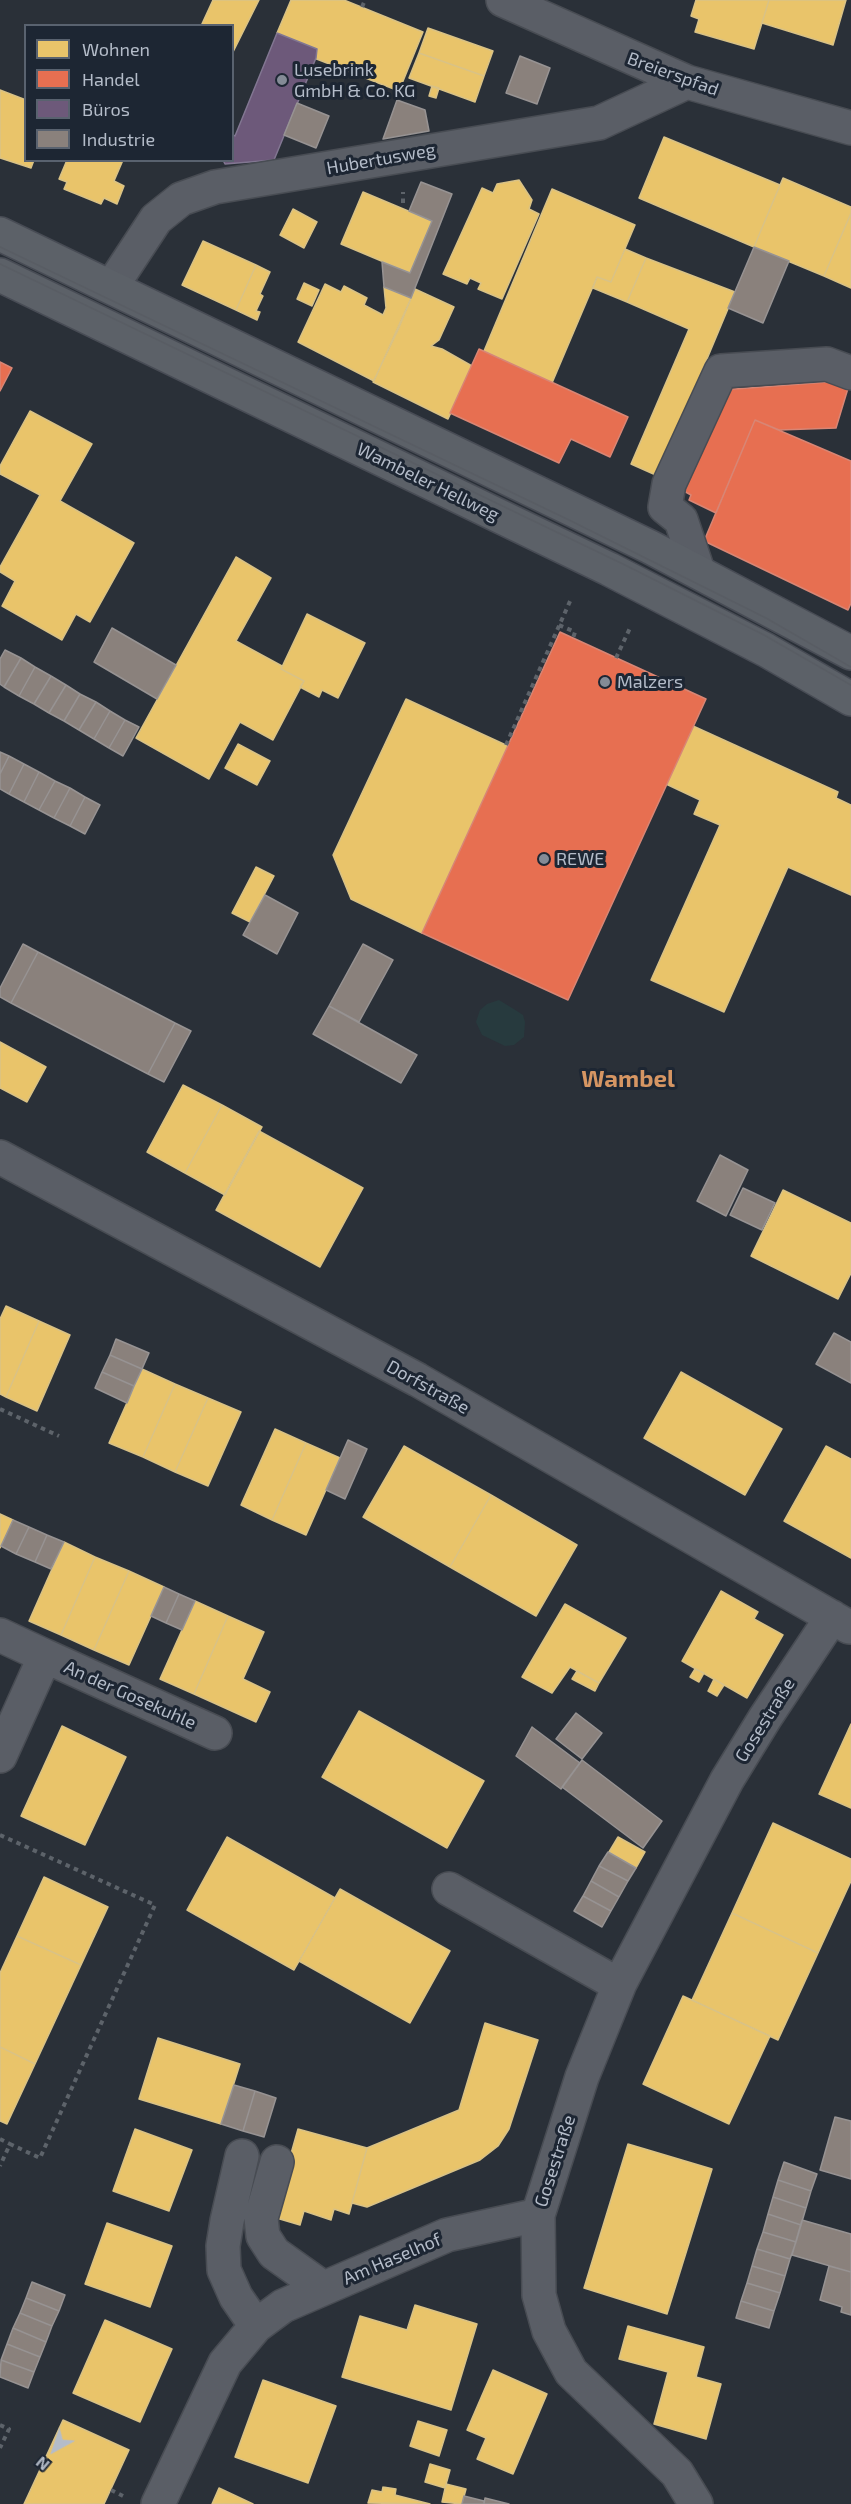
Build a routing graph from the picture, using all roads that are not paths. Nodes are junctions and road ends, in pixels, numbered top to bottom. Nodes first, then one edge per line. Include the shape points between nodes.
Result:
1 (503, 0) edge
2 (687, 82) junction
3 (851, 128) edge
4 (0, 234) edge
5 (0, 275) edge
6 (112, 286) junction
7 (851, 373) edge
8 (698, 571) junction
9 (850, 650) edge
10 (851, 699) edge
11 (0, 1157) edge
12 (841, 1622) edge
13 (0, 1635) edge
14 (45, 1656) junction
15 (8, 1716) edge
16 (215, 1733) dead end
17 (0, 1756) edge
18 (449, 1889) dead end
19 (620, 1985) junction
20 (242, 2156) dead end
21 (277, 2162) dead end
22 (538, 2215) junction
23 (323, 2288) junction
24 (256, 2326) junction
25 (158, 2504) edge
26 (696, 2504) edge

1 - 2 street, Breierspfad
2 - 3 street, Breierspfad
2 - 6 street, Hubertusweg via 599,123 215,187 181,199 156,219
4 - 6 main road, Wambeler Hellweg
5 - 10 main road, Wambeler Hellweg via 609,569
6 - 8 main road, Wambeler Hellweg
7 - 8 street via 827,364 721,371 669,484 665,507 681,520
8 - 9 main road, Wambeler Hellweg
11 - 12 street, Dorfstraße via 418,1380
12 - 19 street, Gosestraße via 765,1718 727,1780
13 - 14 street, An der Gosekuhle
14 - 15 street, An der Gosekuhle
14 - 16 street, An der Gosekuhle
15 - 17 street, An der Gosekuhle
18 - 19 street
19 - 22 street, Gosestraße via 582,2077
20 - 24 street via 223,2246 224,2270
21 - 23 street via 261,2218 263,2236 274,2253
22 - 23 street, Am Haselhof via 447,2235
22 - 26 street, Gosestraße via 539,2295 549,2331 571,2372 678,2473
23 - 24 street, Am Haselhof via 283,2306
24 - 25 street, Am Haselhof via 225,2363

